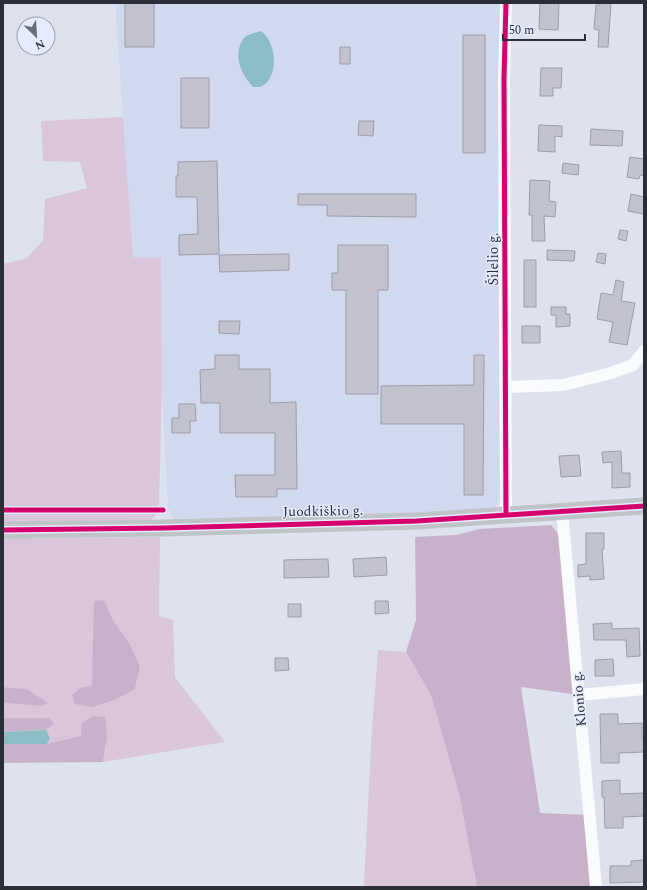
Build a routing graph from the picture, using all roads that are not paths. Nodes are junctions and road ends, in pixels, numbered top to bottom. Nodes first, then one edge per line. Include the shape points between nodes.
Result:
1 (506, 3) edge
2 (644, 351) edge
3 (505, 387) junction
4 (644, 506) edge
5 (562, 511) junction
6 (506, 515) junction
7 (3, 530) edge
8 (644, 690) edge
9 (579, 695) junction
10 (596, 887) edge

1 - 3 street, Šilelio g.
2 - 3 street via 633,365 610,373 563,385
3 - 6 street, Šilelio g.
4 - 5 street, Juodkiškio g.
5 - 6 street, Juodkiškio g.
5 - 9 street, Klonio g.
6 - 7 street, Juodkiškio g. via 417,522
8 - 9 street
9 - 10 street, Klonio g.

